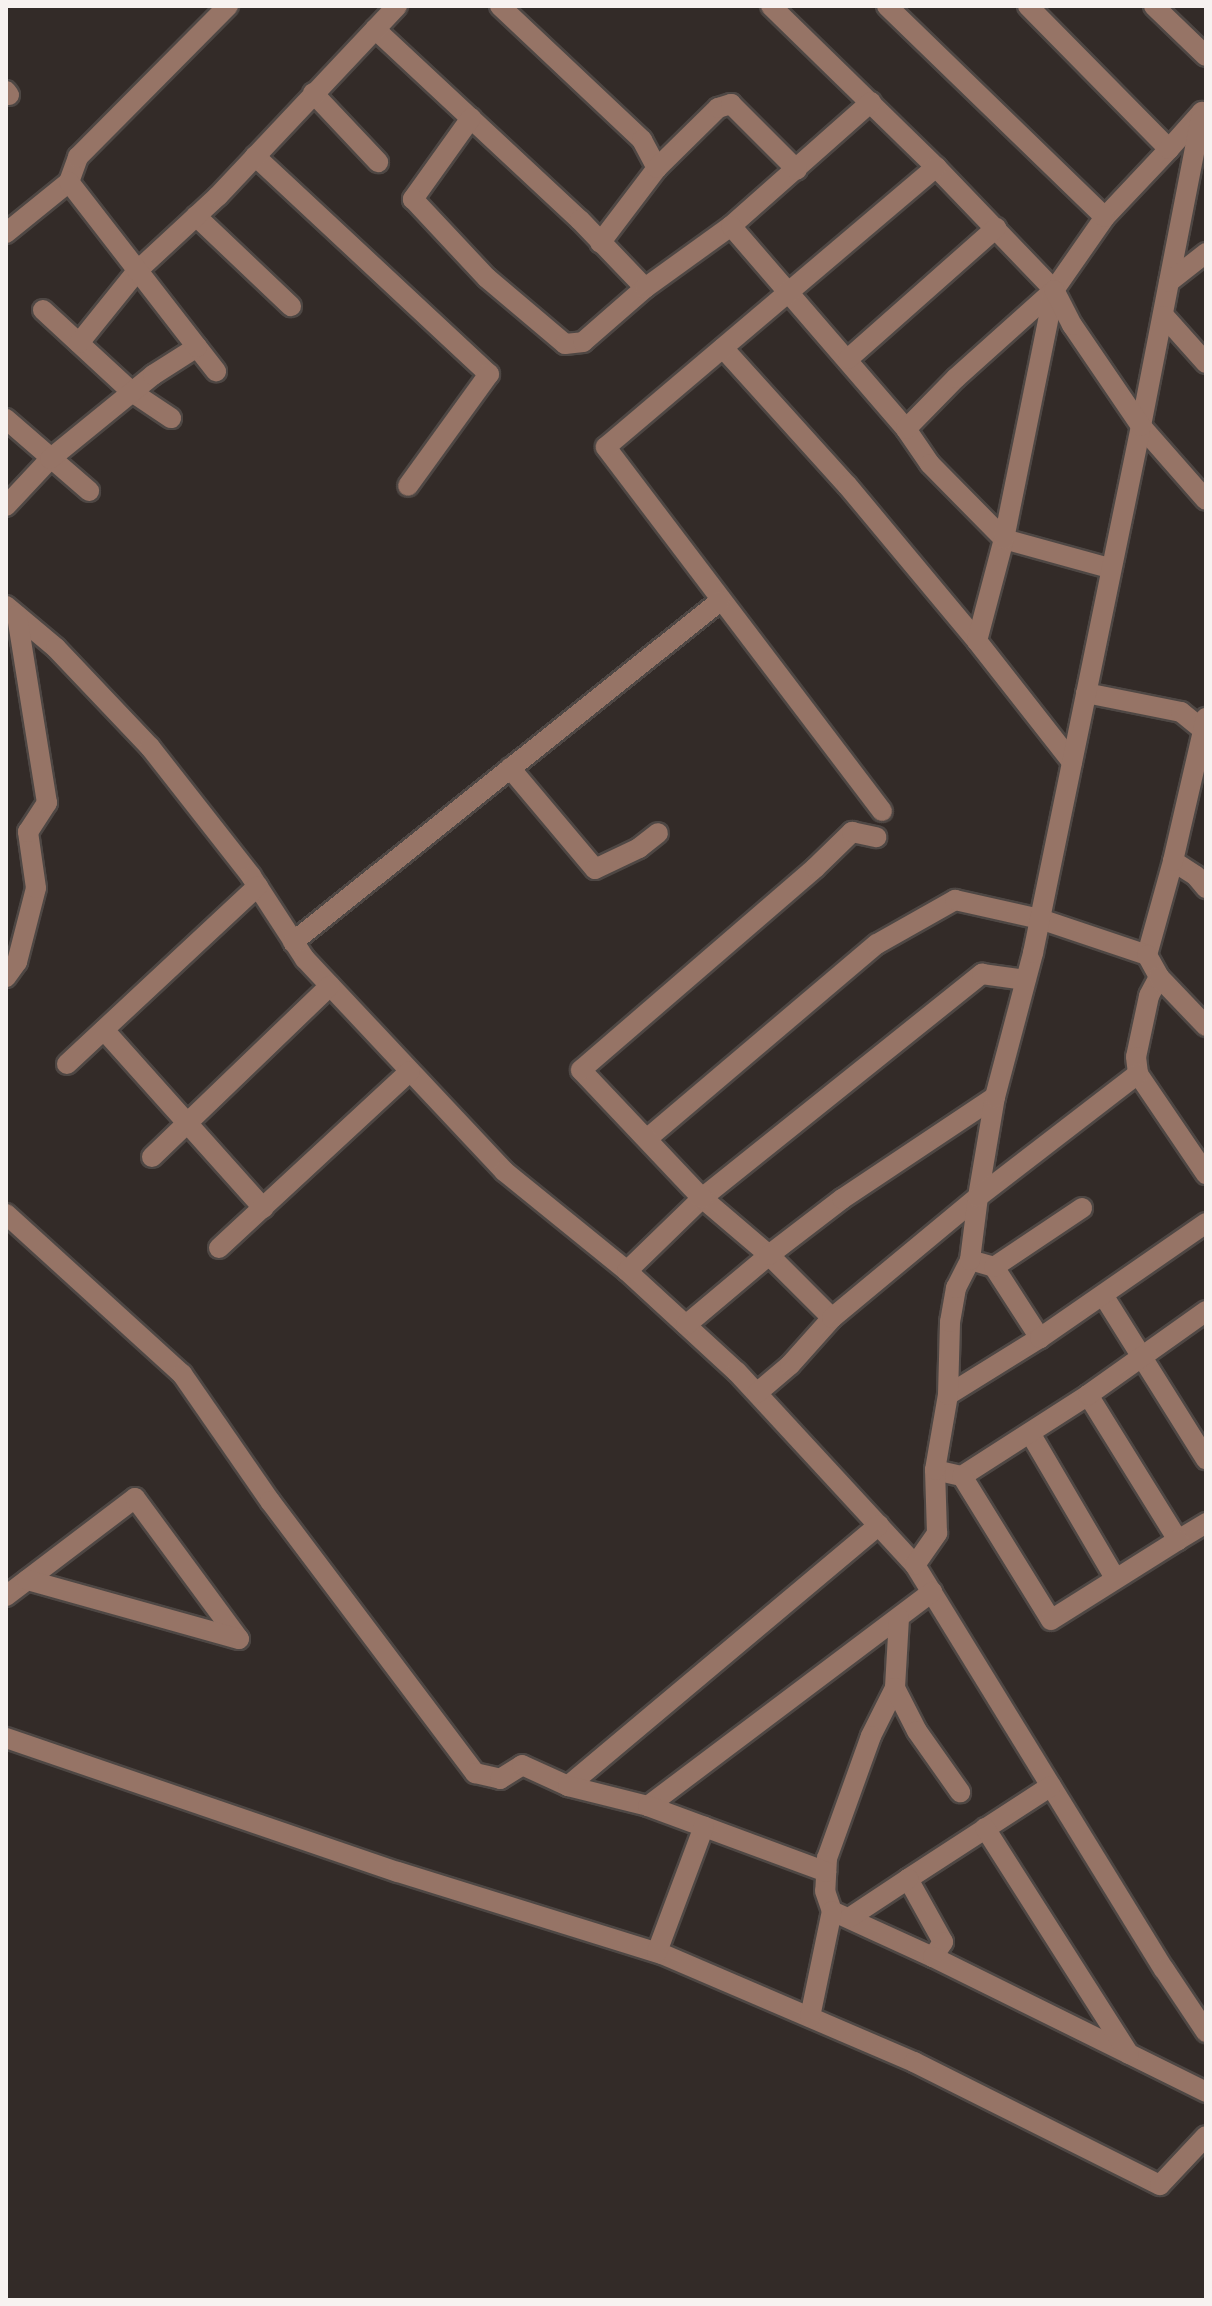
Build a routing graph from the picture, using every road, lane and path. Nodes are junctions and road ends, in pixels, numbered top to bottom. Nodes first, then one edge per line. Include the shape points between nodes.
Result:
1 (228, 6) edge
2 (397, 6) edge
3 (500, 6) edge
4 (771, 6) edge
5 (887, 6) edge
6 (1028, 6) edge
7 (1154, 6) edge
8 (375, 29) junction
9 (1206, 56) edge
10 (313, 93) junction
11 (871, 102) junction
12 (1205, 107) edge
13 (471, 118) junction
14 (1169, 149) junction
15 (255, 156) junction
16 (378, 162) dead end
17 (936, 167) junction
18 (657, 168) junction
19 (797, 170) junction
20 (69, 182) junction
21 (196, 216) junction
22 (1105, 217) junction
23 (731, 226) junction
24 (996, 228) junction
25 (6, 233) edge
26 (600, 243) junction
27 (1206, 253) edge
28 (137, 271) junction
29 (1169, 282) junction
30 (645, 288) junction
31 (1054, 290) junction
32 (789, 291) junction
33 (291, 306) dead end
34 (43, 310) dead end
35 (1164, 316) junction
36 (79, 343) junction
37 (197, 347) junction
38 (723, 348) junction
39 (848, 359) junction
40 (1206, 363) edge
41 (216, 371) dead end
42 (132, 392) junction
43 (171, 418) dead end
44 (6, 419) edge
45 (1141, 426) junction
46 (906, 429) junction
47 (50, 459) junction
48 (408, 486) dead end
49 (89, 491) dead end
50 (1206, 500) edge
51 (6, 506) edge
52 (1004, 539) junction
53 (1109, 568) junction
54 (720, 601) junction
55 (12, 610) edge
56 (977, 641) junction
57 (1086, 693) junction
58 (1205, 727) edge
59 (1072, 762) junction
60 (510, 768) junction
61 (882, 811) dead end
62 (658, 833) dead end
63 (876, 837) dead end
64 (1173, 861) junction
65 (258, 886) junction
66 (1206, 888) edge
67 (1040, 919) junction
68 (293, 942) junction
69 (1147, 955) junction
70 (6, 977) edge
71 (1159, 977) junction
72 (1026, 980) junction
73 (330, 986) junction
74 (1206, 1026) edge
75 (104, 1030) junction
76 (67, 1064) dead end
77 (410, 1071) junction
78 (1138, 1074) junction
79 (995, 1097) junction
80 (188, 1122) junction
81 (648, 1138) junction
82 (152, 1157) dead end
83 (1206, 1174) edge
84 (978, 1197) junction
85 (702, 1198) junction
86 (263, 1208) junction
87 (1082, 1208) dead end
88 (6, 1214) edge
89 (1206, 1223) edge
90 (219, 1248) dead end
91 (769, 1255) junction
92 (970, 1260) junction
93 (994, 1267) junction
94 (627, 1271) junction
95 (1103, 1295) junction
96 (832, 1318) junction
97 (1203, 1320) edge
98 (686, 1325) junction
99 (1040, 1338) junction
100 (1141, 1356) junction
101 (757, 1393) junction
102 (948, 1395) junction
103 (1088, 1395) junction
104 (1030, 1433) junction
105 (1206, 1459) edge
106 (935, 1470) junction
107 (962, 1476) junction
108 (1206, 1523) edge
109 (879, 1525) junction
110 (1178, 1540) junction
111 (915, 1565) junction
112 (1115, 1578) junction
113 (27, 1580) junction
114 (932, 1592) junction
115 (6, 1596) edge
116 (899, 1618) junction
117 (895, 1688) junction
118 (6, 1738) edge
119 (568, 1786) junction
120 (1051, 1786) junction
121 (960, 1792) dead end
122 (648, 1806) junction
123 (704, 1826) junction
124 (985, 1828) junction
125 (826, 1872) junction
126 (908, 1879) junction
127 (840, 1914) junction
128 (657, 1952) junction
129 (933, 1957) junction
130 (810, 2017) junction
131 (1202, 2019) edge
132 (1129, 2054) junction
133 (1206, 2092) edge
134 (1206, 2136) edge

1 - 20 street via 78,157
2 - 8 street
3 - 18 street via 642,140
4 - 11 street
5 - 22 street
6 - 14 street
7 - 9 street
8 - 10 street
8 - 13 street
10 - 15 street
10 - 16 street
11 - 17 street
11 - 19 street
12 - 14 street
12 - 29 street
13 - 26 street
13 - 30 street via 413,199 487,278 565,344 583,342
14 - 22 street
15 - 21 street
15 - 48 street via 489,374
17 - 24 street
17 - 32 street
18 - 19 street via 718,108 731,104
18 - 26 street
19 - 23 street
20 - 25 street
20 - 28 street
21 - 28 street
21 - 33 street
22 - 31 street
23 - 30 street
23 - 32 street
24 - 31 street
24 - 39 street
26 - 30 street
27 - 29 street
28 - 36 street
28 - 37 street
29 - 35 street
31 - 45 street
31 - 46 street
31 - 52 street
32 - 38 street
32 - 39 street
34 - 36 street
35 - 40 street
35 - 45 street
36 - 42 street
37 - 41 street
37 - 42 street
38 - 54 street via 606,447
38 - 56 street
39 - 46 street
42 - 43 street
42 - 47 street
44 - 47 street
45 - 50 street
45 - 53 street
46 - 52 street via 930,464
47 - 49 street
47 - 51 street
52 - 53 street
52 - 56 street
53 - 57 street
54 - 60 street
54 - 61 street
55 - 65 street via 56,648 150,747
55 - 70 street via 47,803 28,832 36,888 17,962
56 - 59 street
57 - 58 street via 1181,712
57 - 59 street
58 - 64 street
59 - 67 street
60 - 62 street via 595,869
60 - 68 street
63 - 81 street via 852,832 581,1070
64 - 66 street
64 - 69 street
65 - 68 street
65 - 75 street
67 - 69 street
67 - 72 street
67 - 81 street via 955,900 877,944
68 - 73 street
69 - 71 street
71 - 74 street
71 - 78 street via 1149,996 1136,1057
72 - 79 street
72 - 85 street via 982,974
73 - 77 street
73 - 80 street
75 - 76 street
75 - 80 street
77 - 86 street
77 - 94 street via 504,1171
78 - 83 street
78 - 84 street
79 - 84 street
79 - 91 street via 842,1199
80 - 82 street
80 - 86 street
81 - 85 street
84 - 92 street
84 - 96 street
85 - 91 street
85 - 94 street
86 - 90 street
87 - 93 street
88 - 119 street via 182,1374 270,1501 475,1773 500,1779 522,1765
89 - 95 street
91 - 96 street
91 - 98 street
92 - 93 street
92 - 102 street via 956,1288 950,1322
93 - 99 street
94 - 98 street
95 - 99 street
95 - 100 street
96 - 101 street
97 - 100 street
98 - 101 street
99 - 102 street
100 - 103 street
100 - 105 street
101 - 109 street
102 - 106 street
103 - 104 street
103 - 110 street
104 - 107 street
104 - 112 street
106 - 107 street
106 - 111 street via 937,1533
107 - 112 street via 1051,1620
108 - 110 street
109 - 111 street
109 - 119 street
110 - 112 street
111 - 114 street
113 - 113 street via 135,1498 239,1639 224,1635
113 - 115 street
114 - 116 street
114 - 120 street
116 - 117 street
116 - 122 street
117 - 121 street via 917,1731
117 - 125 street via 871,1736
118 - 128 street via 398,1872
119 - 122 street
120 - 124 street
120 - 131 street
122 - 123 street
123 - 125 street
123 - 128 street
124 - 126 street
124 - 132 street
125 - 127 street via 825,1891
126 - 127 street
126 - 129 street via 943,1942
127 - 129 street
127 - 130 street
128 - 130 street
129 - 132 street
130 - 134 street via 914,2062 1160,2185
132 - 133 street

